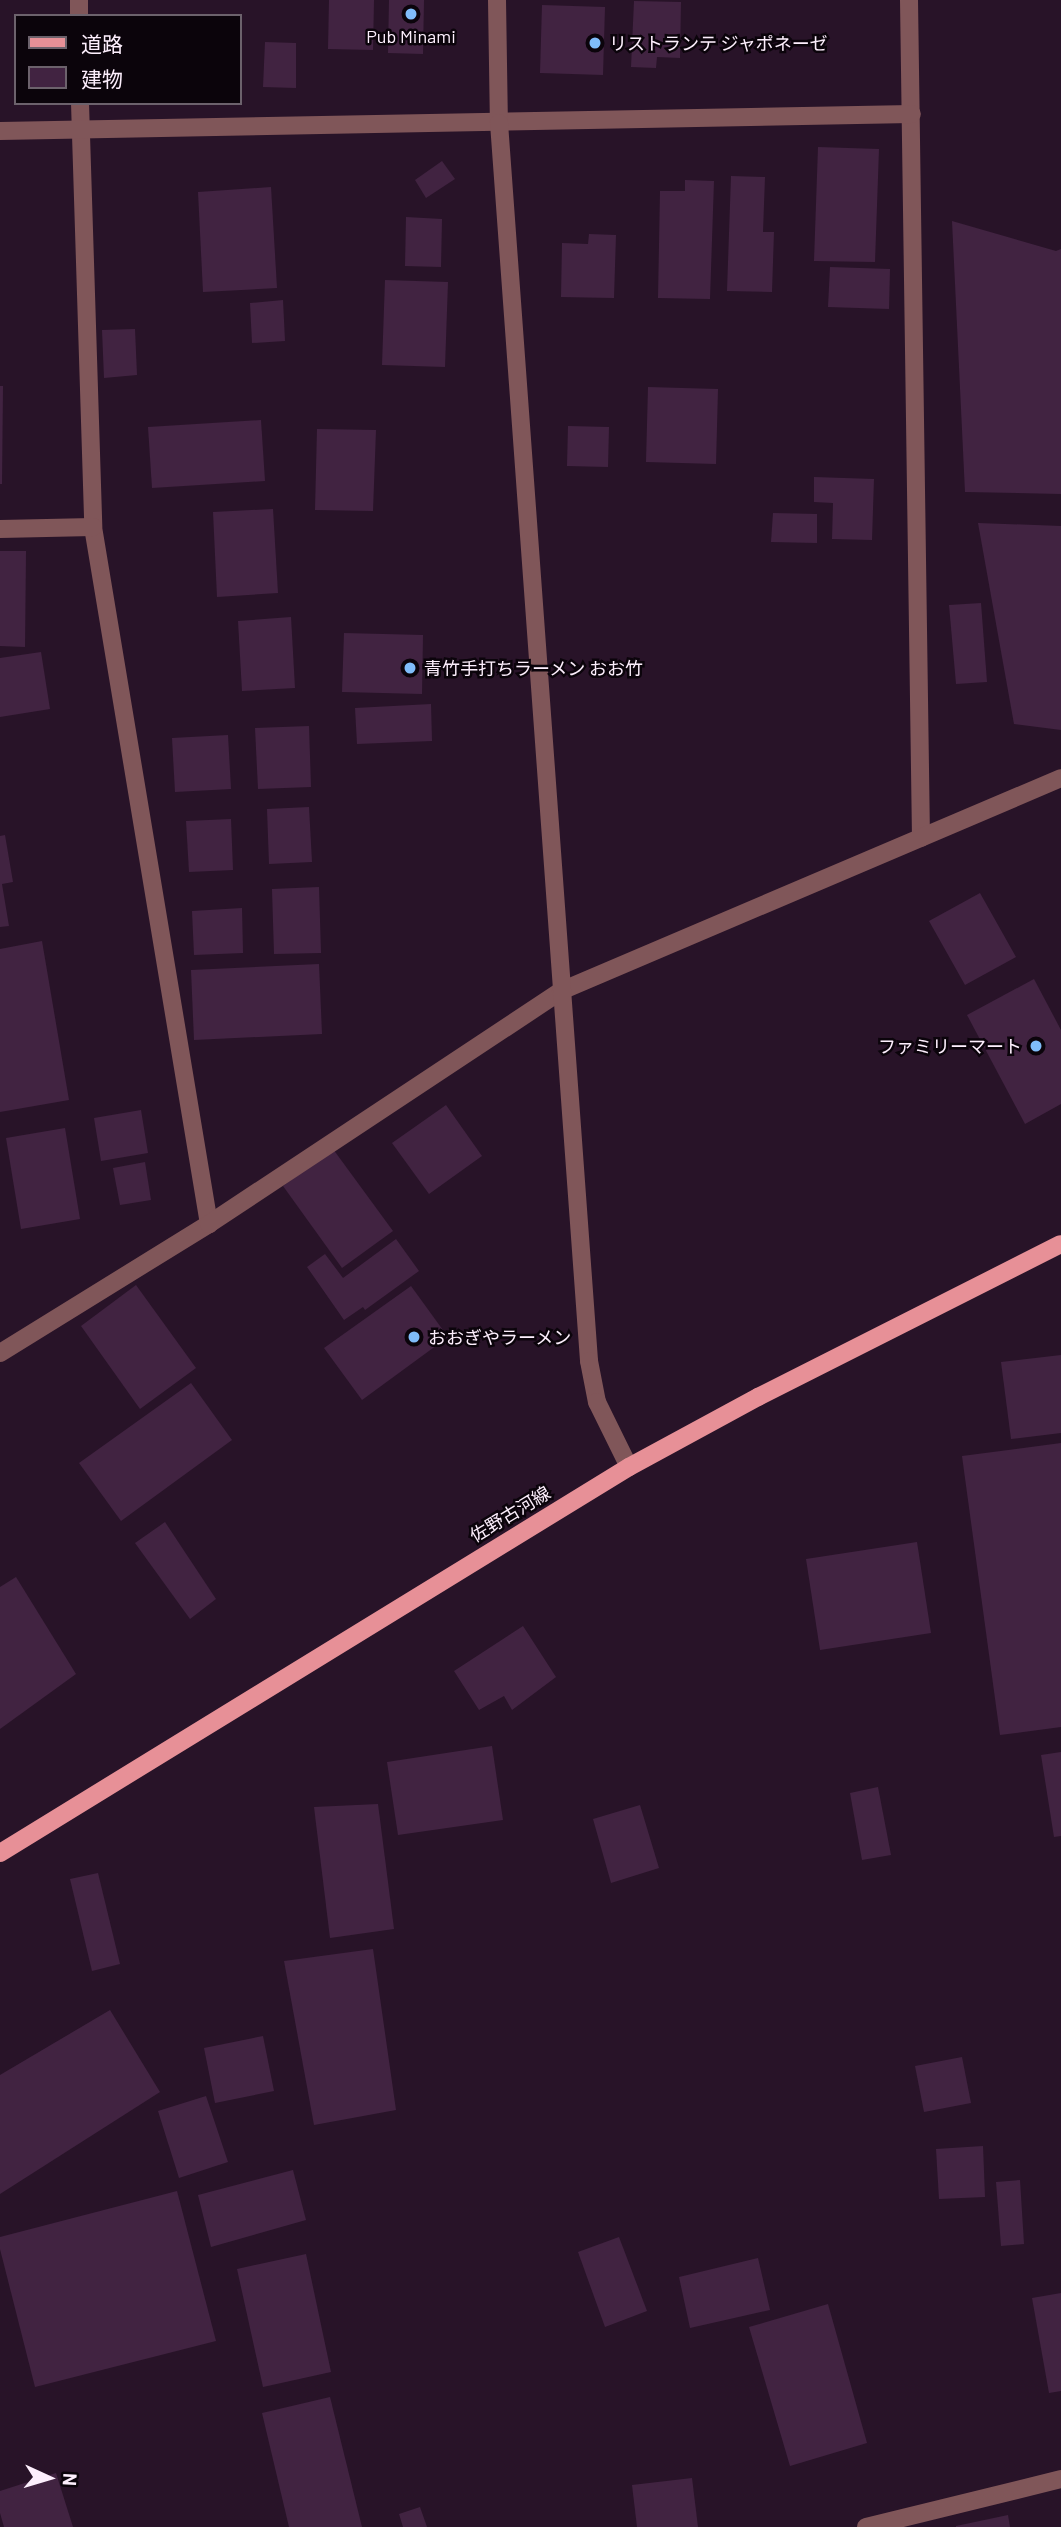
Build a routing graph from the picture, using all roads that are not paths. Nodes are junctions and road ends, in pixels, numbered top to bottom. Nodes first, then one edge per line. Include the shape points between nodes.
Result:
1 (497, 0) edge
2 (909, 0) edge
3 (80, 105) edge
4 (912, 114) junction
5 (499, 123) junction
6 (80, 130) junction
7 (0, 131) edge
8 (93, 527) junction
9 (0, 529) edge
10 (1061, 778) edge
11 (921, 838) junction
12 (561, 991) junction
13 (209, 1224) junction
14 (1061, 1244) edge
15 (0, 1353) edge
16 (629, 1467) junction
17 (0, 1853) edge
18 (1061, 2479) edge
19 (866, 2527) edge

1 - 5 street
2 - 4 street
3 - 6 street
4 - 5 street
4 - 11 street
5 - 6 street
5 - 12 street
6 - 7 street
6 - 8 street
8 - 9 street
8 - 13 street
10 - 11 street
11 - 12 street
12 - 13 street
12 - 16 street via 589,1361 597,1402
13 - 15 street
14 - 16 main road, 佐野古河線
16 - 17 main road, 佐野古河線
18 - 19 street

